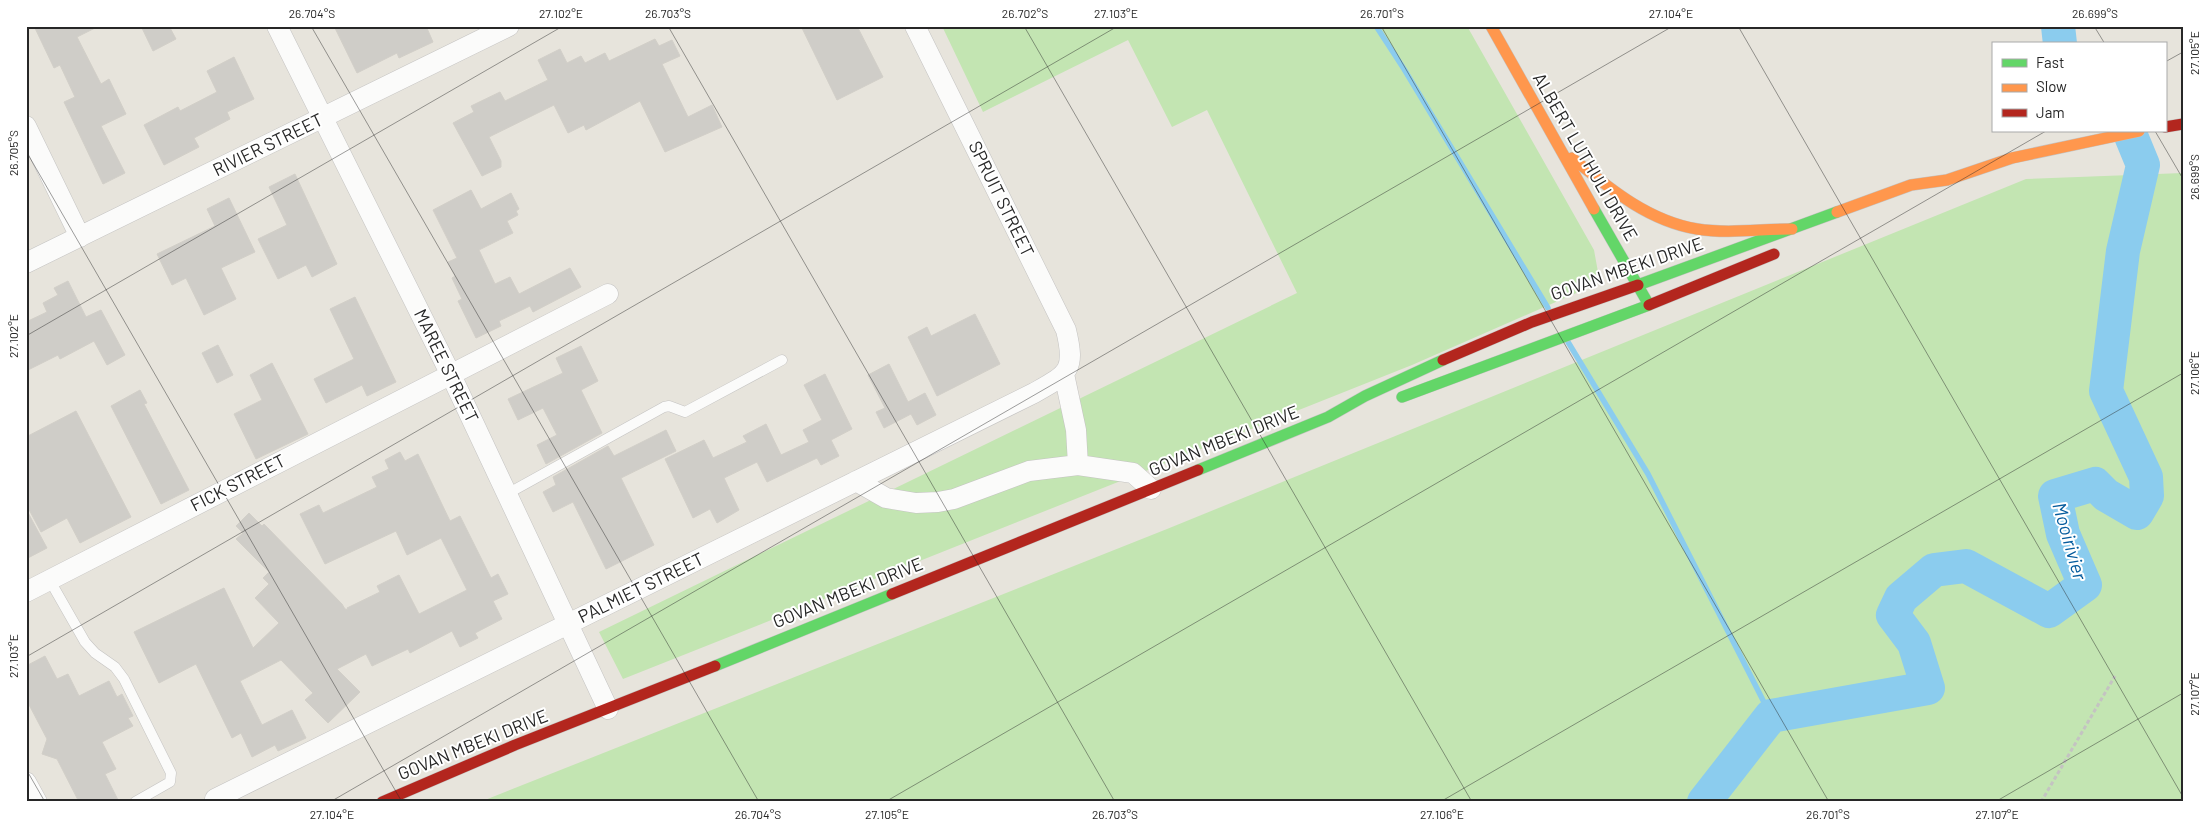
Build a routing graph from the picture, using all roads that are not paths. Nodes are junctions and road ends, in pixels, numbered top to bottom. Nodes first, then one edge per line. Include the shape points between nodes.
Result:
1 (277, 26) edge
2 (509, 26) edge
3 (915, 26) edge
4 (1491, 26) edge
5 (322, 118) junction
6 (26, 126) edge
7 (2134, 132) edge
8 (1561, 150) junction
9 (1948, 180) junction
10 (1918, 197) dead end
11 (1792, 229) junction
12 (80, 237) junction
13 (1787, 249) dead end
14 (26, 263) edge
15 (1638, 285) junction
16 (608, 294) dead end
17 (1649, 305) junction
18 (782, 360) dead end
19 (1064, 374) junction
20 (451, 375) junction
21 (1387, 402) dead end
22 (1359, 413) dead end
23 (1328, 417) junction
24 (1078, 465) junction
25 (856, 481) junction
26 (1151, 489) junction
27 (507, 494) junction
28 (49, 579) junction
29 (26, 592) edge
30 (569, 624) junction
31 (608, 709) junction
32 (26, 782) edge
33 (215, 799) dead end
34 (37, 802) edge
35 (135, 802) edge
36 (382, 802) edge

1 - 5 street, MAREE STREET
2 - 5 street, RIVIER STREET
3 - 19 street, SPRUIT STREET via 1066,330 1071,361
4 - 8 main road, ALBERT LUTHULI DRIVE
5 - 12 street, RIVIER STREET
5 - 20 street, MAREE STREET
6 - 12 street
7 - 9 main road, GOVAN MBEKI DRIVE via 2012,158
8 - 11 main road via 1629,203 1665,221 1697,229
8 - 15 main road, ALBERT LUTHULI DRIVE
9 - 10 main road, GOVAN MBEKI DRIVE
9 - 11 main road, GOVAN MBEKI DRIVE via 1911,185
11 - 15 main road, GOVAN MBEKI DRIVE
12 - 14 street, RIVIER STREET
13 - 17 main road
15 - 17 main road, ALBERT LUTHULI DRIVE
15 - 23 main road, GOVAN MBEKI DRIVE via 1570,306 1498,335 1355,401
16 - 20 street, FICK STREET
17 - 21 main road
18 - 27 lane via 685,412 664,407
19 - 24 street via 1076,430
19 - 25 street, PALMIET STREET via 1034,393
20 - 27 street, MAREE STREET
20 - 28 street, FICK STREET
22 - 23 main road, GOVAN MBEKI DRIVE
23 - 26 main road, GOVAN MBEKI DRIVE
24 - 25 street via 1029,470 938,502 916,503 886,498
24 - 26 street via 1133,473
25 - 30 street, PALMIET STREET
26 - 31 main road, GOVAN MBEKI DRIVE
27 - 30 street, MAREE STREET
28 - 29 street, FICK STREET
28 - 35 lane via 85,642 115,666 124,679 171,773 170,782
30 - 31 street, MAREE STREET
30 - 33 street, PALMIET STREET
31 - 36 main road, GOVAN MBEKI DRIVE
32 - 34 street

